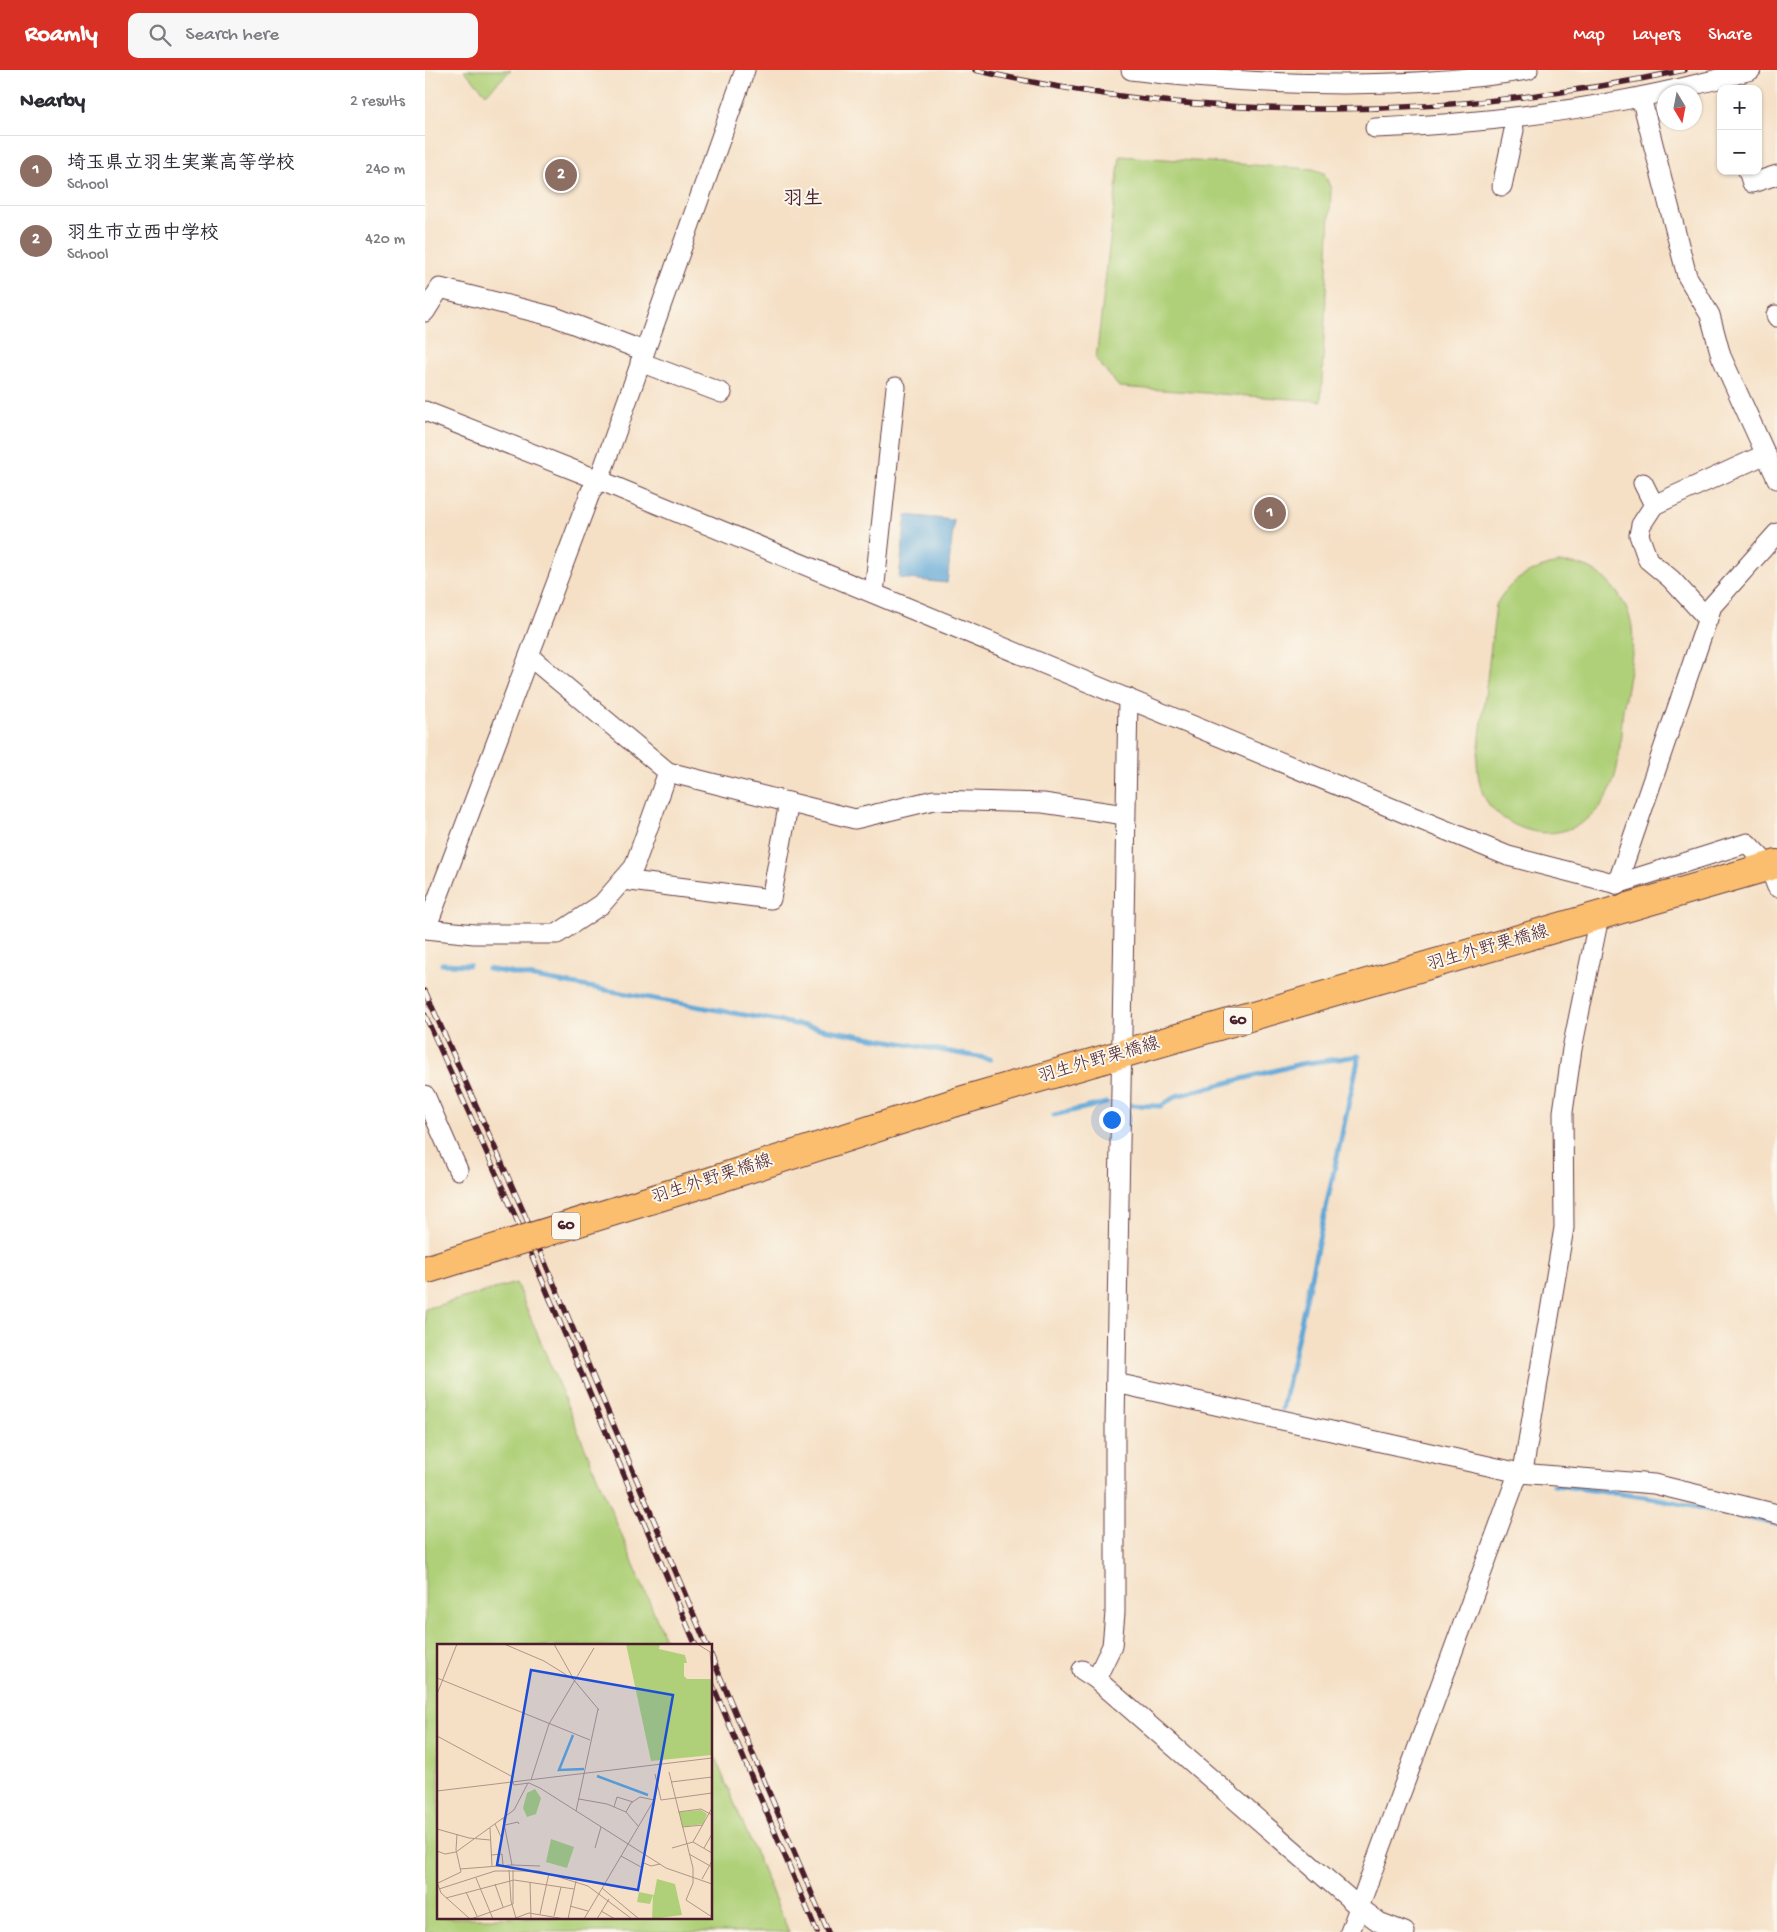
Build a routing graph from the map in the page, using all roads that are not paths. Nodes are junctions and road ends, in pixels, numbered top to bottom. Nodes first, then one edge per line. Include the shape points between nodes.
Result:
1 (745, 70) edge
2 (1131, 70) edge
3 (1528, 70) edge
4 (1751, 70) edge
5 (1286, 76) edge
6 (1719, 84) edge
7 (1641, 96) junction
8 (1512, 118) junction
9 (1375, 128) dead end
10 (1749, 175) edge
11 (1777, 175) edge
12 (1502, 186) dead end
13 (425, 312) edge
14 (642, 357) junction
15 (896, 387) dead end
16 (722, 393) dead end
17 (425, 411) edge
18 (1766, 454) junction
19 (1777, 479) edge
20 (599, 480) junction
21 (1643, 483) dead end
22 (1654, 505) junction
23 (1777, 533) edge
24 (874, 593) junction
25 (1707, 618) junction
26 (530, 657) junction
27 (1128, 698) junction
28 (668, 772) junction
29 (789, 802) junction
30 (1125, 815) junction
31 (1774, 872) edge
32 (623, 880) junction
33 (1617, 884) junction
34 (1599, 917) junction
35 (1121, 1055) junction
36 (425, 1095) edge
37 (458, 1170) dead end
38 (425, 1270) edge
39 (1116, 1383) junction
40 (1520, 1473) junction
41 (1777, 1514) edge
42 (1360, 1908) junction
43 (1381, 1927) edge
44 (1350, 1932) edge
45 (1405, 1932) edge

1 - 14 street
2 - 5 street
3 - 5 street via 1374,83
4 - 6 street
6 - 7 street
7 - 8 street
7 - 18 street via 1687,276 1710,315 1721,356
8 - 9 street
8 - 12 street via 1514,130
10 - 11 street via 1752,183
13 - 14 street via 440,288 555,317
14 - 16 street
14 - 20 street
15 - 24 street
17 - 20 street
18 - 19 street
18 - 22 street
20 - 24 street
20 - 26 street via 591,491
21 - 22 street
22 - 25 street via 1639,534 1648,560 1671,579
23 - 25 street via 1712,606
24 - 27 street
25 - 33 street
26 - 28 street
26 - 32 street via 426,929 474,934 557,934 602,904
27 - 30 street
27 - 33 street via 1508,856
28 - 29 street
28 - 32 street via 634,867
29 - 30 street via 855,818 934,800 1043,803
29 - 32 street via 771,899
30 - 35 street
31 - 33 street via 1747,843
31 - 34 main road, 羽生外野栗橋線 / 60
34 - 35 main road, 羽生外野栗橋線 / 60
34 - 40 street via 1563,1112 1564,1228 1524,1465
35 - 38 main road, 羽生外野栗橋線 / 60, bridge via 960,1101
35 - 39 street
36 - 37 street
39 - 40 street
39 - 42 street via 1112,1646 1089,1674
40 - 41 street via 1654,1484
40 - 42 street
42 - 43 street
42 - 44 street
43 - 45 street

